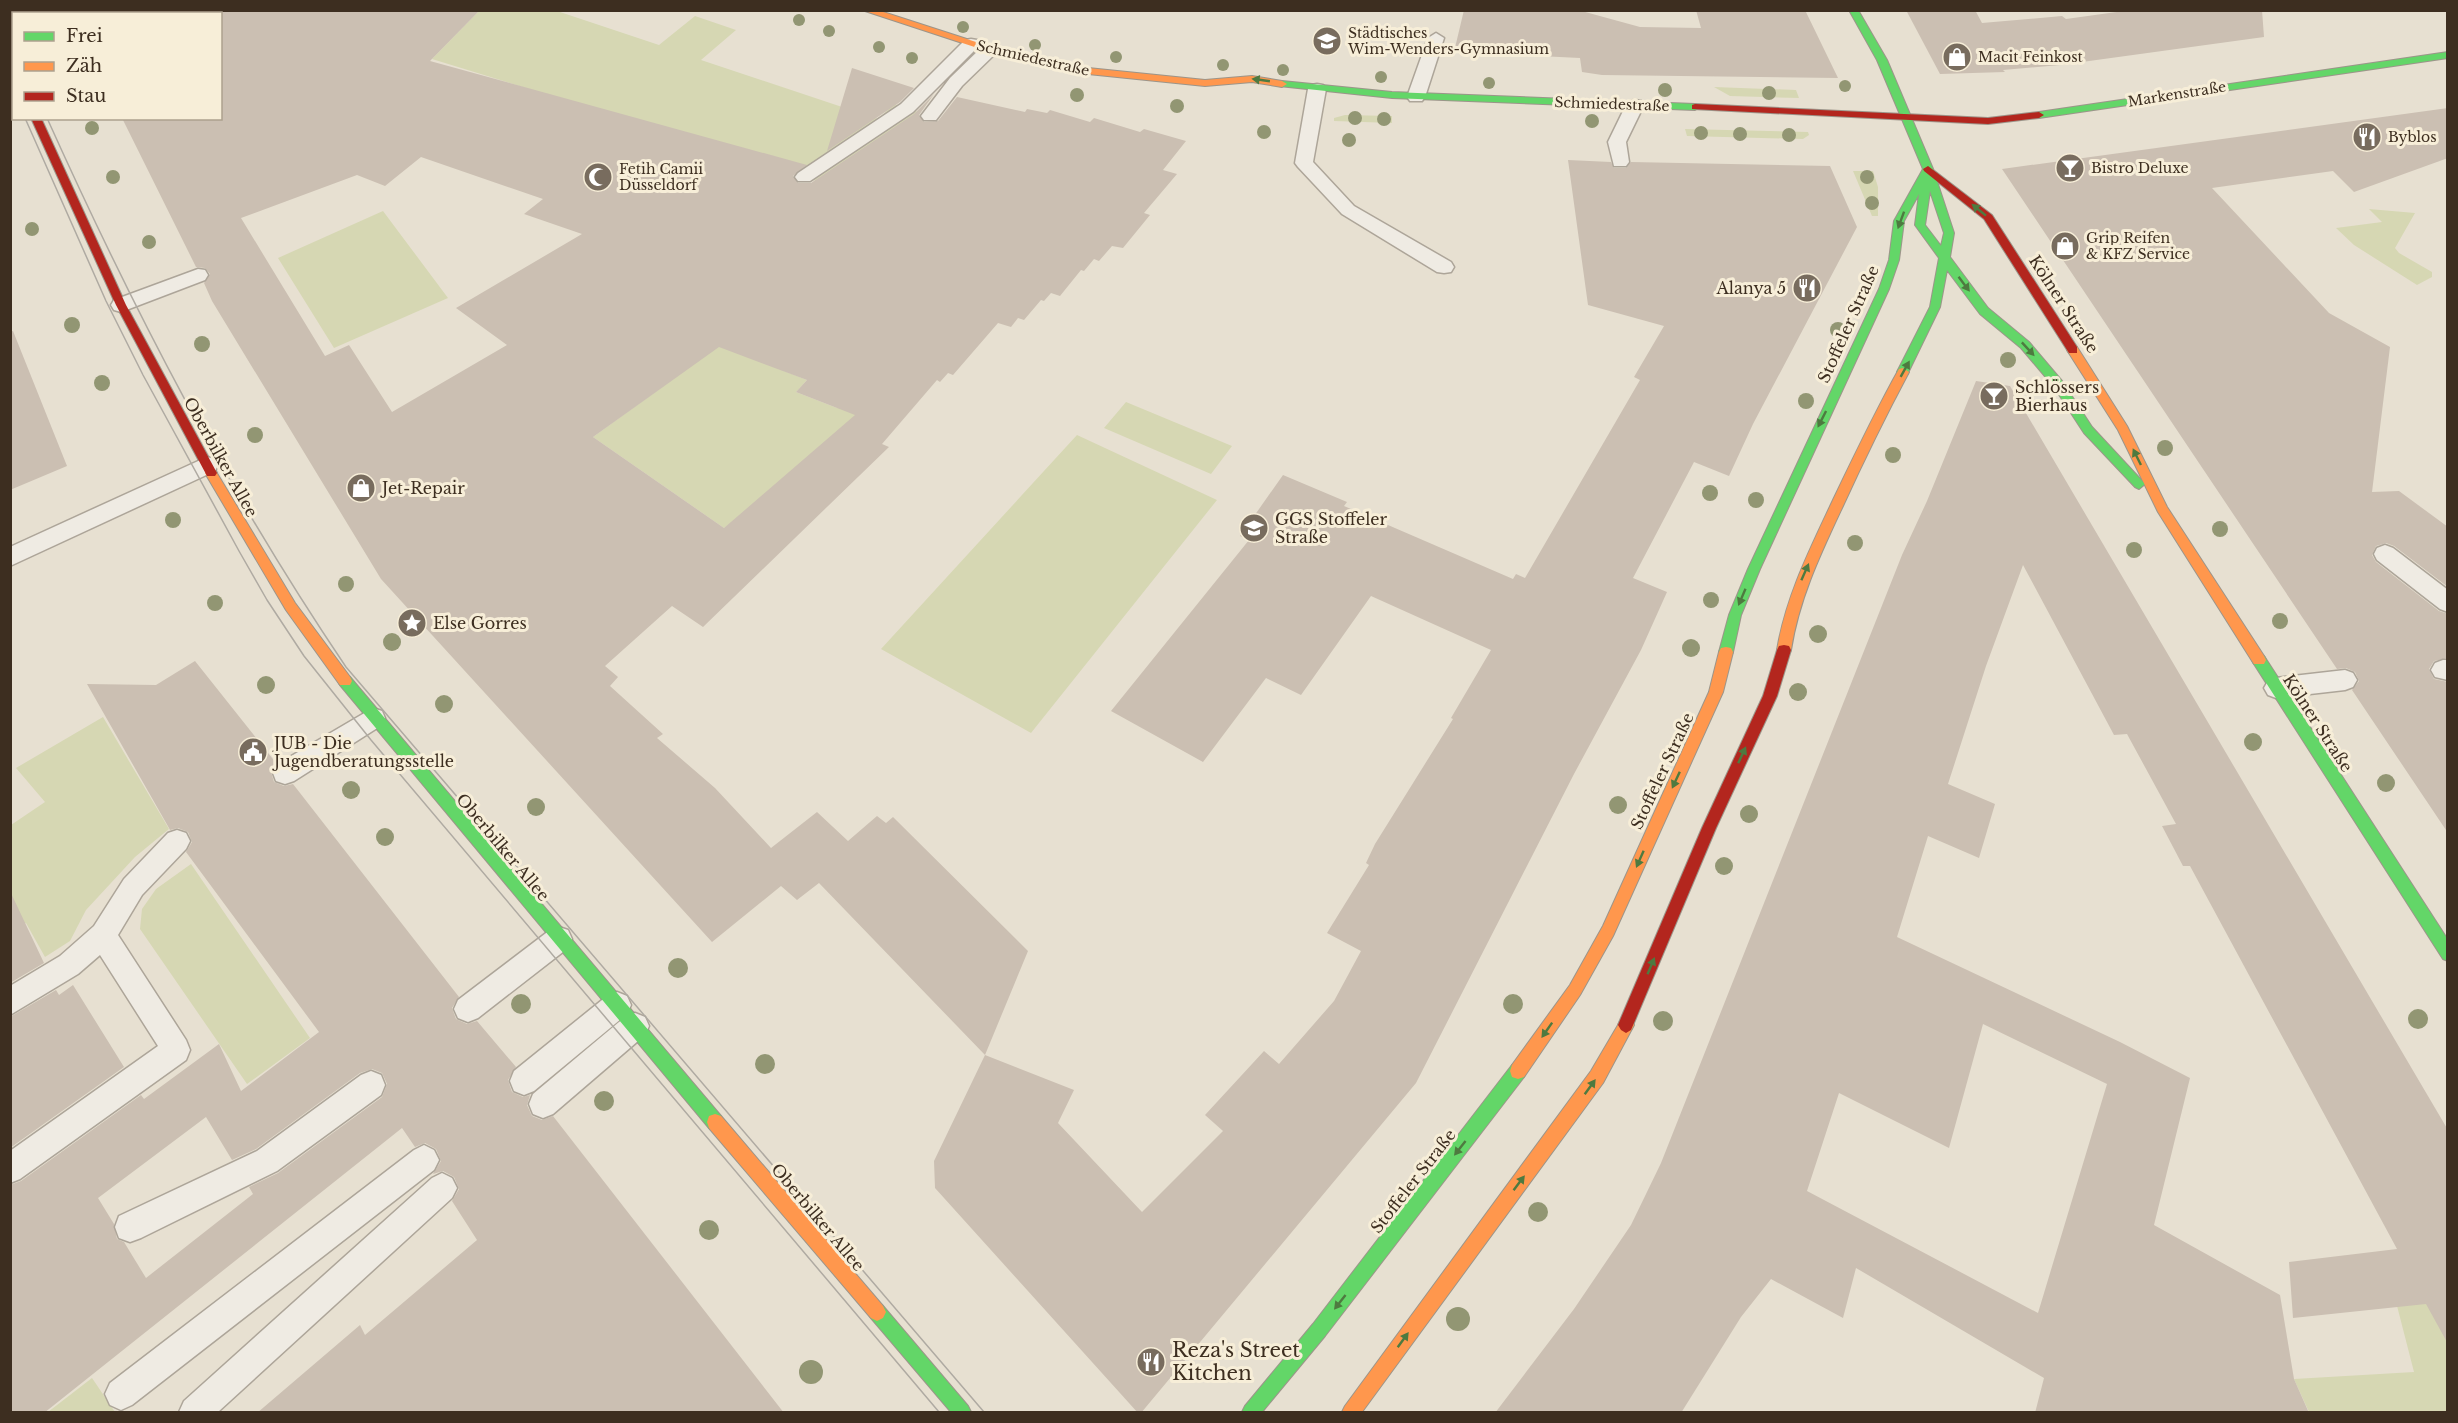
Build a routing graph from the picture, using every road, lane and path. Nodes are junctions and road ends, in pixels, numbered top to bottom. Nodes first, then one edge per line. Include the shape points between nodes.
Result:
1 (866, 10) edge
2 (1853, 10) edge
3 (1436, 38) dead end
4 (971, 44) junction
5 (989, 50) junction
6 (2448, 55) edge
7 (1205, 83) junction
8 (1317, 89) junction
9 (1242, 95) dead end
10 (1262, 96) dead end
11 (1416, 97) junction
12 (1635, 105) junction
13 (930, 116) dead end
14 (1906, 116) junction
15 (37, 120) edge
16 (1620, 162) dead end
17 (1928, 169) junction
18 (804, 177) dead end
19 (1944, 258) junction
20 (1444, 267) dead end
21 (198, 275) dead end
22 (121, 305) junction
23 (1964, 309) dead end
24 (1984, 311) junction
25 (207, 465) junction
26 (2163, 510) junction
27 (2385, 554) dead end
28 (10, 557) edge
29 (2448, 603) edge
30 (2345, 680) dead end
31 (2276, 688) junction
32 (373, 718) junction
33 (285, 773) dead end
34 (177, 841) dead end
35 (103, 935) junction
36 (560, 939) junction
37 (2448, 954) edge
38 (10, 1002) edge
39 (617, 1005) junction
40 (468, 1009) dead end
41 (635, 1026) junction
42 (524, 1081) dead end
43 (371, 1085) dead end
44 (543, 1104) dead end
45 (424, 1160) dead end
46 (10, 1169) edge
47 (442, 1188) dead end
48 (130, 1227) dead end
49 (121, 1394) dead end
50 (195, 1413) edge
51 (962, 1413) edge
52 (1251, 1413) edge
53 (1351, 1413) edge

1 - 4 main road, Schmiedestraße
2 - 14 main road, Kölner Straße via 1882,60
3 - 11 lane
4 - 5 main road, Schmiedestraße
4 - 18 lane via 907,108
5 - 7 main road, Schmiedestraße via 1088,71
5 - 13 lane via 956,82
6 - 14 main road, Markenstraße via 1998,120
8 -> 7 main road, Schmiedestraße via 1252,79
7 - 9 main road, Schmiedestraße
8 - 10 main road, Schmiedestraße
8 - 11 main road, Schmiedestraße
8 - 20 lane via 1304,163 1348,210
11 - 12 main road, Schmiedestraße
12 - 14 main road, Schmiedestraße
12 - 16 lane via 1617,142
14 - 17 main road, Kölner Straße
15 - 22 main road, Oberbilker Allee
17 - 19 main road via 1949,232
17 - 19 main road, Kölner Straße via 1920,225
26 -> 17 main road, Kölner Straße via 2123,429 1988,217
17 -> 52 main road, Stoffeler Straße via 1899,221 1894,260 1884,289 1734,615 1716,692 1608,931 1575,990 1496,1102
19 -> 24 main road, Kölner Straße
53 -> 19 main road via 1597,1077 1629,1020 1709,828 1770,696 1783,658 1796,593 1877,420 1940,308
21 - 22 lane
22 - 25 main road, Oberbilker Allee
23 - 24 main road
24 -> 26 main road, Kölner Straße via 2025,345 2058,384 2088,430
25 - 28 lane
25 - 32 main road, Oberbilker Allee via 265,568 324,656
26 - 31 main road, Kölner Straße
27 - 29 lane
30 - 31 lane
31 - 37 main road, Kölner Straße
32 - 33 lane
32 - 36 main road, Oberbilker Allee
34 - 35 lane via 133,887
35 - 38 lane via 69,965
35 - 46 lane via 176,1050
36 - 39 main road, Oberbilker Allee
36 - 40 lane
39 - 41 main road, Oberbilker Allee
39 - 42 lane
41 - 44 lane
41 - 51 main road, Oberbilker Allee
43 - 48 lane via 267,1161
45 - 49 lane
47 - 50 lane

